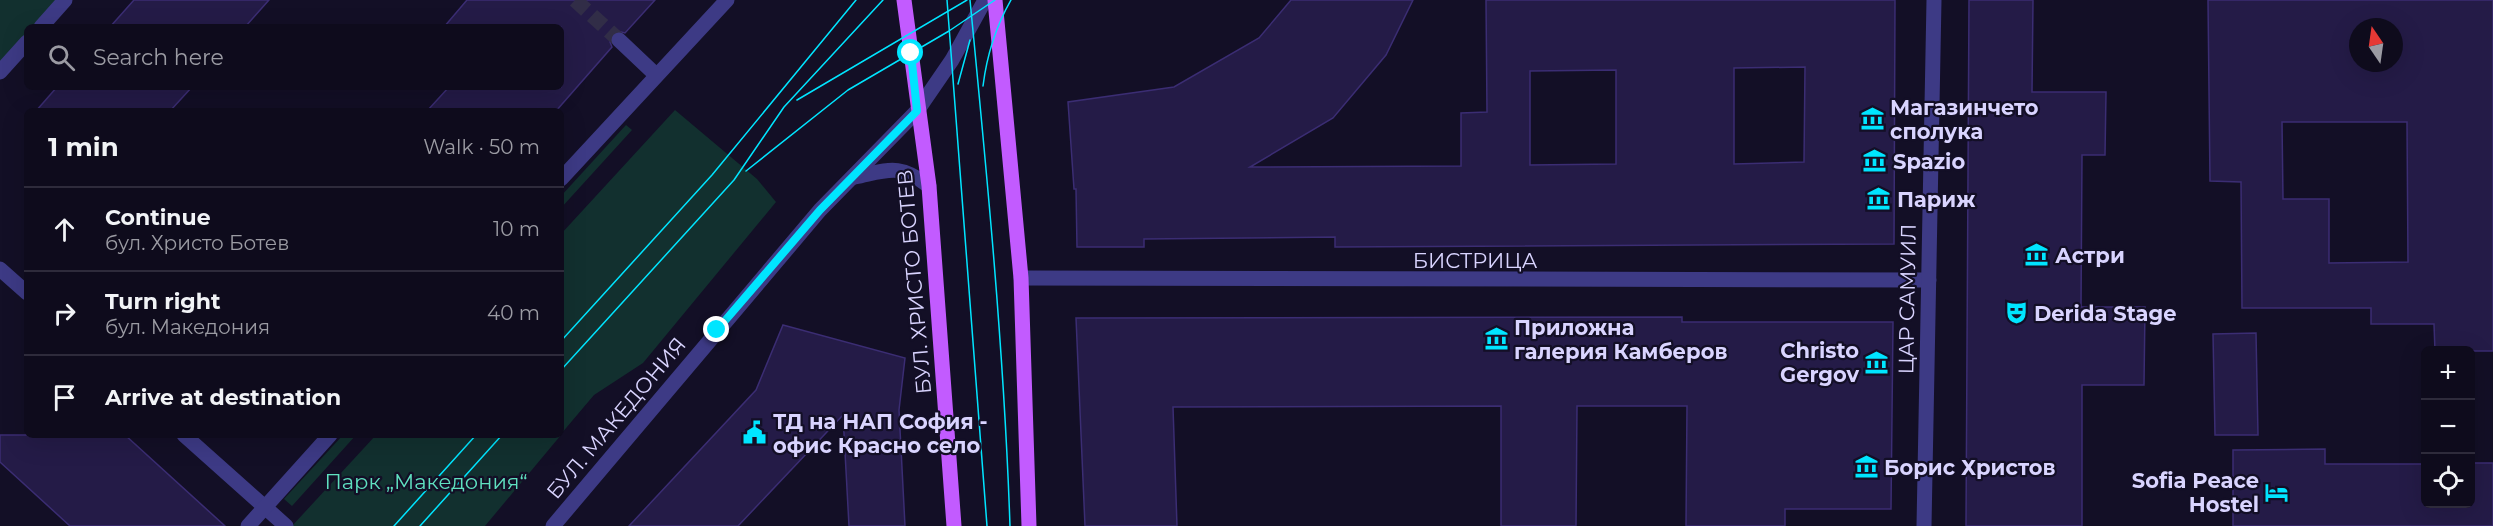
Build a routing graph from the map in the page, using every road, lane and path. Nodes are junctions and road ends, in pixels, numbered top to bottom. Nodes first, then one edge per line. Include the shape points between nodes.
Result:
1 (65, 0) edge
2 (727, 0) edge
3 (904, 0) edge
4 (985, 0) edge
5 (995, 0) edge
6 (1934, 0) edge
7 (44, 24) edge
8 (619, 40) tunnel mouth
9 (24, 45) edge
10 (0, 72) edge
11 (656, 75) junction
12 (917, 111) junction
13 (564, 176) edge
14 (855, 177) junction
15 (929, 186) junction
16 (0, 269) edge
17 (1020, 278) junction
18 (1929, 280) junction
19 (24, 290) edge
20 (187, 438) edge
21 (327, 438) edge
22 (265, 507) junction
23 (248, 526) edge
24 (286, 526) edge
25 (553, 526) edge
26 (954, 526) edge
27 (1029, 526) edge
28 (1924, 526) edge

1 - 7 street
2 - 11 street
3 - 12 main road, БУЛ. ХРИСТО БОТЕВ
4 - 12 street, БУЛ. МАКЕДОНИЯ via 952,60
5 - 17 main road
6 - 18 street, ЦАР САМУИЛ
8 - 11 street
9 - 10 street
11 - 13 street
12 - 14 street, БУЛ. МАКЕДОНИЯ
12 - 15 main road, БУЛ. ХРИСТО БОТЕВ
14 - 15 street via 900,169
14 - 25 street, БУЛ. МАКЕДОНИЯ via 820,210
15 - 26 main road, БУЛ. ХРИСТО БОТЕВ
16 - 19 street
17 - 18 street, БИСТРИЦА
17 - 27 main road
18 - 28 street, ЦАР САМУИЛ
20 - 22 street
21 - 22 street
22 - 23 street
22 - 24 street

